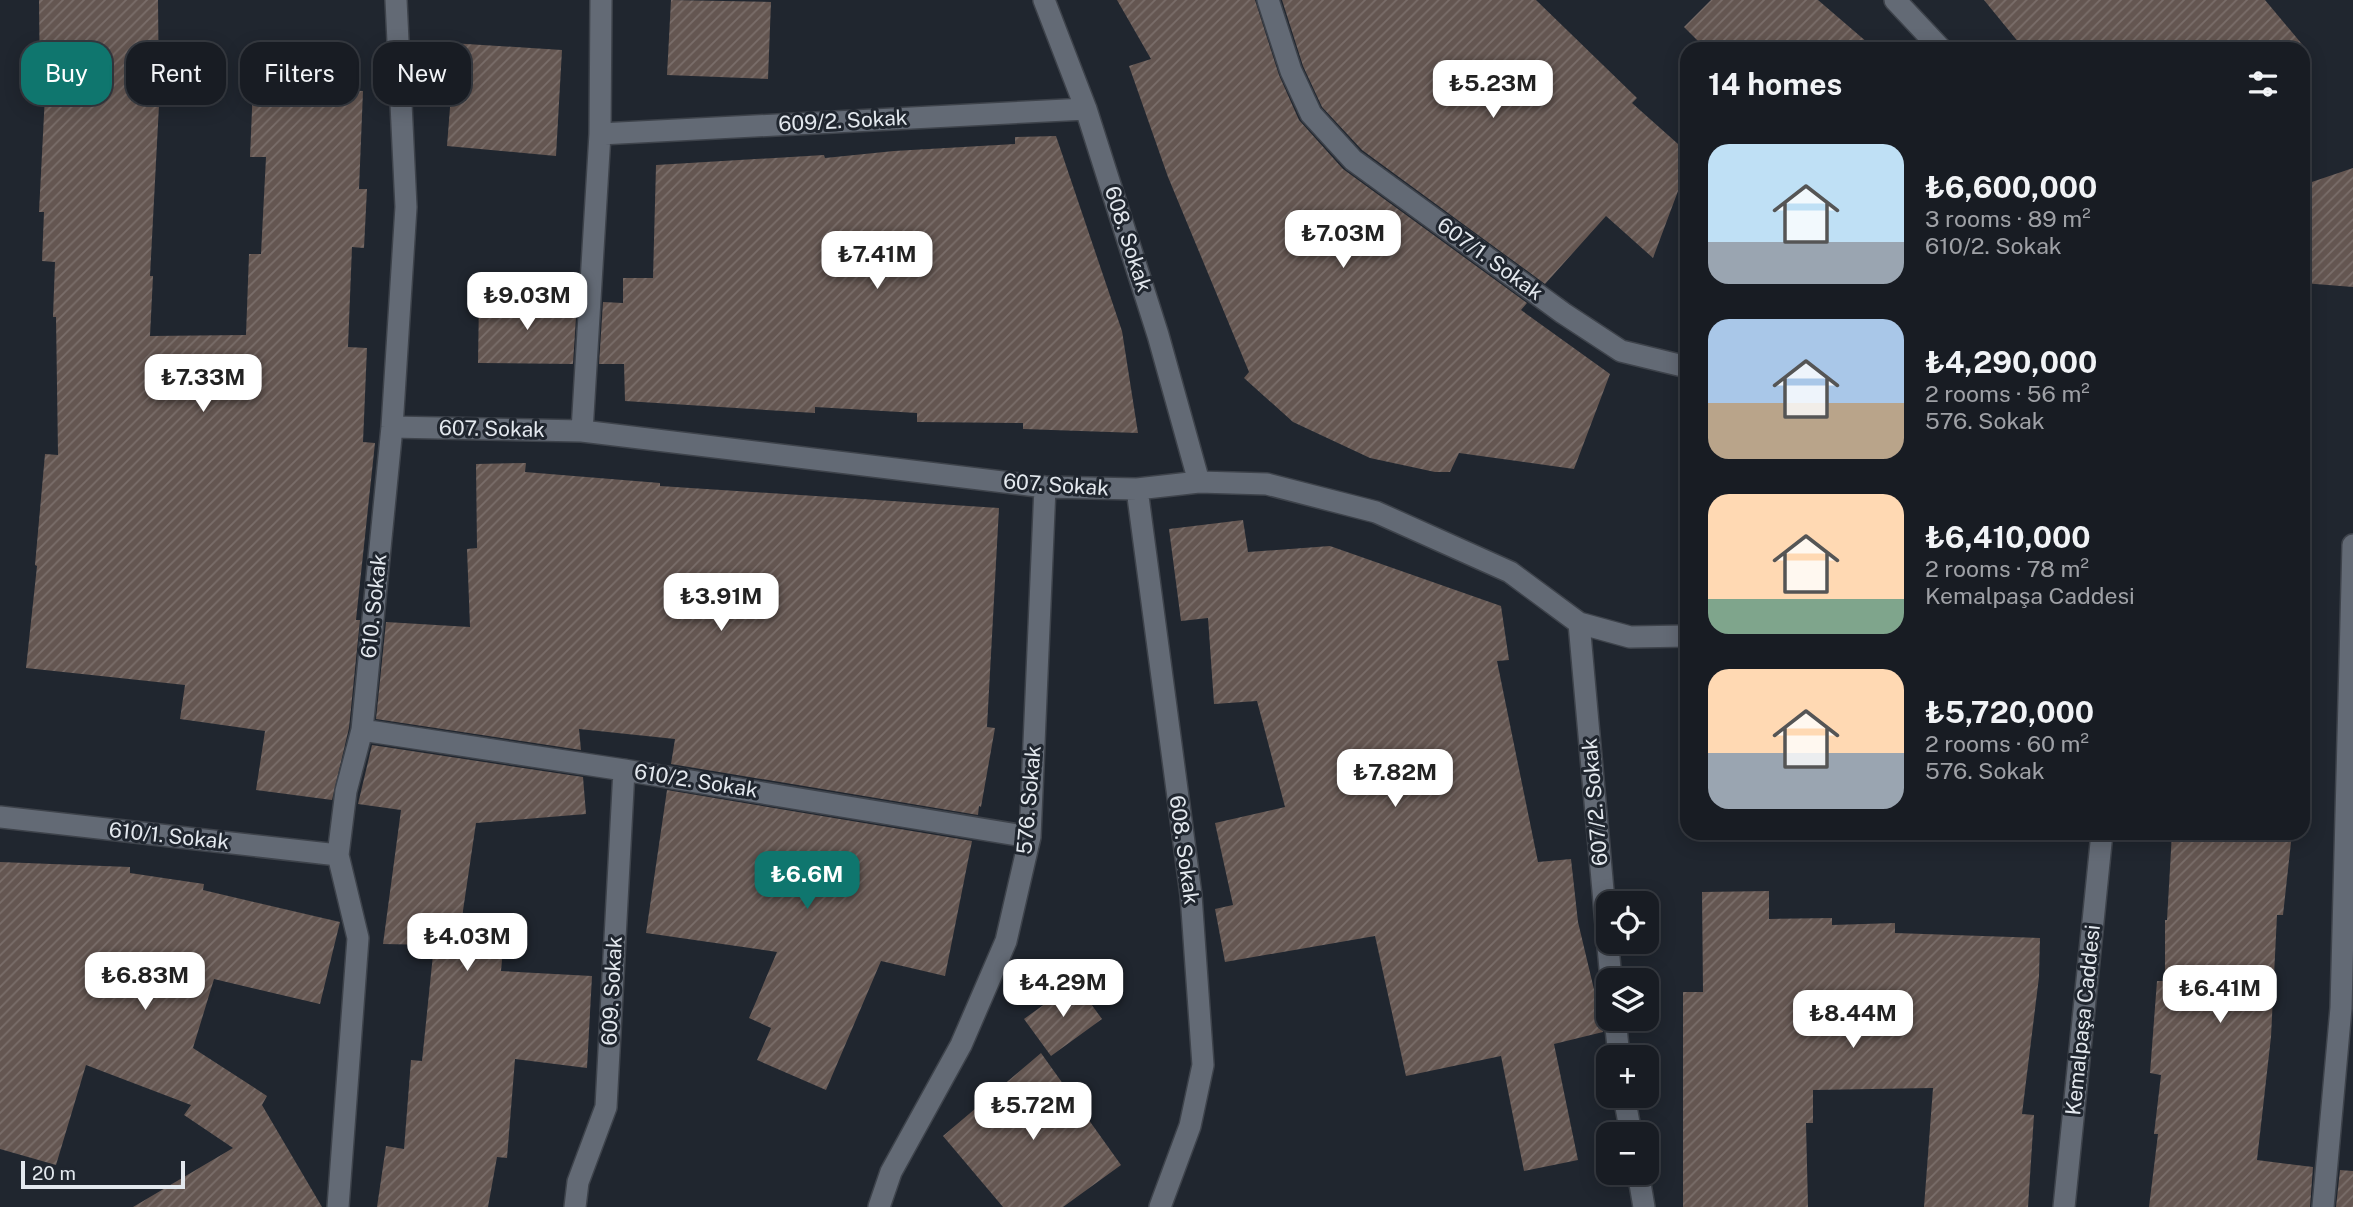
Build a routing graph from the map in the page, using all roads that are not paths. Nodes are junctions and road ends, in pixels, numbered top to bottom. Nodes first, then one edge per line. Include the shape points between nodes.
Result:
1 (396, 0) edge
2 (601, 0) edge
3 (1044, 0) edge
4 (1268, 0) edge
5 (1895, 0) edge
6 (1934, 42) edge
7 (1086, 109) junction
8 (600, 134) junction
9 (1680, 365) edge
10 (392, 427) junction
11 (582, 431) junction
12 (1199, 482) junction
13 (1045, 487) junction
14 (1137, 489) junction
15 (2353, 545) edge
16 (1579, 623) junction
17 (1680, 636) edge
18 (362, 730) junction
19 (624, 769) junction
20 (0, 817) edge
21 (1030, 837) junction
22 (2101, 840) edge
23 (338, 855) junction
24 (1610, 968) edge
25 (1640, 1185) edge
26 (338, 1207) edge
27 (575, 1207) edge
28 (878, 1207) edge
29 (1160, 1207) edge
30 (1644, 1207) edge
31 (2064, 1207) edge
32 (2323, 1207) edge

1 - 10 street, 610. Sokak via 406,207
2 - 8 street
3 - 7 street, 608. Sokak
4 - 9 street, 607/1. Sokak via 1291,71 1311,114 1353,160 1621,351
5 - 6 street
7 - 8 street, 609/2. Sokak
7 - 12 street, 608. Sokak
8 - 11 street
10 - 11 street, 607. Sokak
10 - 18 street, 610. Sokak
11 - 13 street, 607. Sokak
12 - 14 street, 607. Sokak
12 - 16 street, 607. Sokak via 1267,484 1376,512 1510,572
13 - 14 street, 607. Sokak
13 - 21 street, 576. Sokak
14 - 29 street, 608. Sokak via 1191,895 1203,1065 1189,1126
15 - 32 street via 2341,1008
16 - 17 street, 607. Sokak via 1630,637
16 - 24 street, 607/2. Sokak
18 - 19 street, 610/2. Sokak
18 - 23 street, 610. Sokak via 346,791
19 - 21 street, 610/2. Sokak
19 - 27 street, 609. Sokak via 606,1107 578,1182
20 - 23 street, 610/1. Sokak
21 - 28 street, 576. Sokak via 1006,941 961,1045 891,1172
22 - 31 street, Kemalpaşa Caddesi
23 - 26 street, 610. Sokak via 358,938
25 - 30 street

